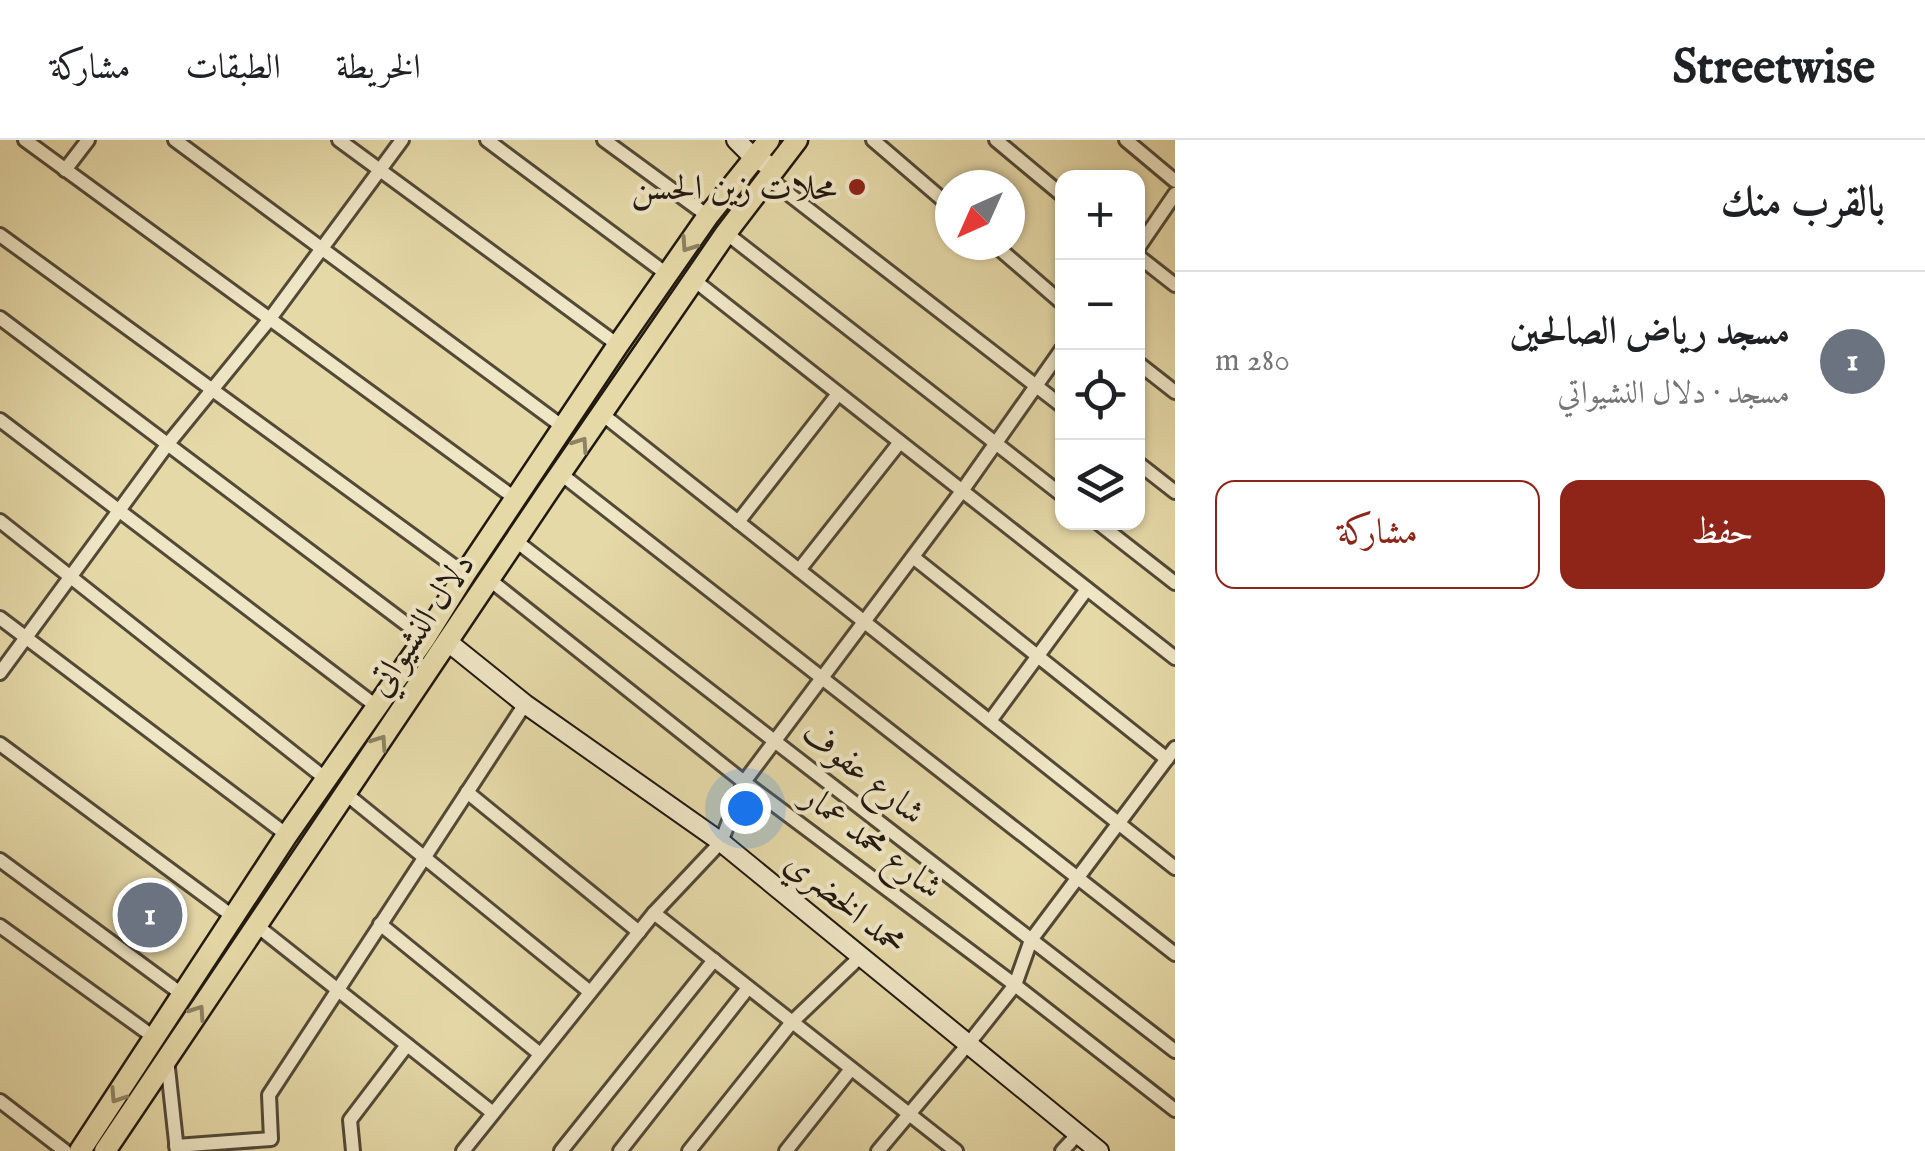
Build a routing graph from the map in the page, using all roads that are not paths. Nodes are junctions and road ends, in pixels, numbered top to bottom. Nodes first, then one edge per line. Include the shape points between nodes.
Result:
1 (25, 140) edge
2 (88, 140) edge
3 (174, 140) edge
4 (339, 140) edge
5 (402, 140) edge
6 (487, 140) edge
7 (604, 140) edge
8 (736, 140) edge
9 (768, 140) edge
10 (797, 140) edge
11 (874, 140) edge
12 (996, 140) edge
13 (1126, 140) edge
14 (754, 158) junction
15 (65, 170) junction
16 (381, 170) junction
17 (773, 173) junction
18 (1175, 182) edge
19 (1055, 188) edge
20 (935, 193) edge
21 (1175, 194) edge
22 (708, 216) junction
23 (726, 233) junction
24 (0, 235) edge
25 (1145, 238) edge
26 (322, 248) junction
27 (1012, 260) edge
28 (1143, 260) edge
29 (668, 275) junction
30 (694, 280) junction
31 (1175, 284) edge
32 (1055, 297) edge
33 (0, 318) edge
34 (269, 320) junction
35 (618, 345) junction
36 (1061, 350) edge
37 (1145, 368) edge
38 (1036, 386) junction
39 (212, 390) junction
40 (1175, 392) edge
41 (838, 394) junction
42 (1055, 401) edge
43 (602, 414) junction
44 (0, 420) edge
45 (563, 427) junction
46 (900, 442) junction
47 (996, 444) junction
48 (166, 446) junction
49 (1145, 468) edge
50 (560, 474) junction
51 (1055, 490) edge
52 (962, 491) junction
53 (1175, 492) edge
54 (516, 499) junction
55 (119, 512) junction
56 (0, 521) edge
57 (738, 522) junction
58 (1108, 530) edge
59 (516, 541) junction
60 (912, 557) junction
61 (799, 570) junction
62 (464, 574) junction
63 (70, 577) junction
64 (490, 580) junction
65 (1175, 583) edge
66 (1087, 589) junction
67 (0, 618) edge
68 (864, 622) junction
69 (25, 637) junction
70 (434, 637) junction
71 (1038, 656) junction
72 (1175, 658) edge
73 (0, 673) edge
74 (822, 678) junction
75 (525, 704) junction
76 (376, 706) junction
77 (990, 722) junction
78 (774, 741) junction
79 (0, 744) edge
80 (1171, 753) edge
81 (326, 779) junction
82 (744, 782) junction
83 (467, 792) junction
84 (344, 793) junction
85 (1118, 823) junction
86 (288, 835) junction
87 (722, 842) junction
88 (424, 857) junction
89 (0, 860) edge
90 (1175, 868) edge
91 (1077, 879) junction
92 (654, 913) junction
93 (235, 918) junction
94 (380, 924) junction
95 (256, 925) junction
96 (0, 926) edge
97 (639, 932) junction
98 (1031, 940) junction
99 (1175, 954) edge
100 (860, 956) junction
101 (714, 960) junction
102 (1014, 985) junction
103 (748, 988) junction
104 (338, 989) junction
105 (590, 992) junction
106 (183, 995) junction
107 (792, 1022) junction
108 (155, 1038) junction
109 (969, 1044) junction
110 (407, 1045) junction
111 (1175, 1051) edge
112 (540, 1054) junction
113 (167, 1058) junction
114 (850, 1069) junction
115 (0, 1101) edge
116 (1175, 1110) edge
117 (908, 1112) junction
118 (494, 1113) junction
119 (1078, 1134) junction
120 (177, 1148) edge
121 (66, 1151) edge
122 (80, 1151) edge
123 (105, 1151) edge
124 (353, 1151) edge
125 (462, 1151) edge
126 (561, 1151) edge
127 (620, 1151) edge
128 (689, 1151) edge
129 (786, 1151) edge
130 (878, 1151) edge
131 (956, 1151) edge
132 (1062, 1151) edge
133 (1098, 1151) edge

1 - 15 street
2 - 15 street
3 - 26 street
4 - 16 street
5 - 16 street
6 - 29 street
7 - 22 street
8 - 14 street
9 - 14 main road, دلال النشيواتي
10 - 17 main road, دلال النشيواتي
11 - 20 street
12 - 19 street
13 - 18 street
14 - 17 street
14 - 22 main road, دلال النشيواتي
15 - 34 street
16 - 26 street
16 - 35 street
17 - 23 main road, دلال النشيواتي
17 - 38 street
21 - 25 street
22 -> 29 main road, دلال النشيواتي
23 - 30 main road, دلال النشيواتي
23 - 47 street
24 - 39 street
26 - 34 street
26 - 45 street
27 - 32 street
28 - 31 street
29 - 35 main road, دلال النشيواتي
30 - 41 street
30 - 43 main road, دلال النشيواتي
33 - 48 street
34 - 39 street
34 - 54 street
35 - 45 main road, دلال النشيواتي
36 - 38 street
37 - 40 street
38 - 42 street
38 - 47 street
39 - 48 street
39 - 62 street
41 - 46 street
41 - 57 street
50 -> 43 main road, دلال النشيواتي
43 - 57 street
44 - 55 street
45 - 54 main road, دلال النشيواتي
46 - 52 street
46 - 61 street
47 - 51 street
47 - 52 street
48 - 55 street
48 - 70 street
49 - 53 street
50 - 59 main road, دلال النشيواتي
50 - 74 street
52 - 60 street
52 - 66 street
54 - 62 main road, دلال النشيواتي
55 - 63 street
55 - 76 street
56 - 63 street
57 - 61 street
58 - 65 street
59 - 64 main road, دلال النشيواتي
59 - 78 street, شارع عفوف
60 - 68 street
60 - 71 street
61 - 68 street
62 - 70 main road, دلال النشيواتي
63 - 69 street
63 - 81 street
64 - 70 main road, دلال النشيواتي
64 - 82 street, شارع محمد عمار
66 - 71 street
66 - 72 street
67 - 69 street
68 - 74 street
68 - 77 street
69 - 73 street
69 - 86 street
70 - 75 street, محمد الخضري
70 - 76 main road, دلال النشيواتي
84 -> 70 main road, دلال النشيواتي
71 - 77 street
71 - 80 street
74 - 78 street
74 - 91 street
75 - 83 street
75 - 87 street, محمد الخضري
76 - 81 main road, دلال النشيواتي
77 - 85 street
78 - 82 street
78 - 98 street, شارع عفوف
79 - 93 street
80 - 85 street
81 - 86 main road, دلال النشيواتي
82 - 87 street
82 - 102 street, شارع محمد عمار
83 - 88 street
83 - 97 street
84 - 88 street
84 - 95 main road, دلال النشيواتي
85 - 90 street
85 - 91 street
86 - 93 main road, دلال النشيواتي
87 - 92 street
87 - 100 street, محمد الخضري
88 - 94 street
88 - 105 street
89 - 106 street
91 - 98 street
91 - 99 street
92 - 97 street
92 - 101 street
93 - 106 main road, دلال النشيواتي
94 - 104 street
94 - 112 street
95 - 104 street
113 -> 95 main road, دلال النشيواتي
96 - 108 street
97 - 105 street
98 - 102 street
98 - 111 street, شارع عفوف
100 - 107 street
100 - 109 street, محمد الخضري
101 - 103 street
101 - 126 street
102 - 109 street
102 - 116 street, شارع محمد عمار
103 - 107 street
103 - 127 street
104 - 110 street
104 - 120 street via 269,1095 271,1139
105 - 112 street
106 - 108 main road, دلال النشيواتي
107 - 114 street
107 - 128 street
108 -> 122 main road, دلال النشيواتي
109 - 117 street
109 - 119 street, محمد الخضري
110 - 118 street
110 - 124 street via 350,1120
112 - 118 street
113 - 120 street
113 - 123 main road, دلال النشيواتي
114 - 117 street
114 - 129 street
115 - 121 street
117 - 130 street
117 - 131 street
118 - 125 street
119 - 132 street
119 - 133 street, محمد الخضري

